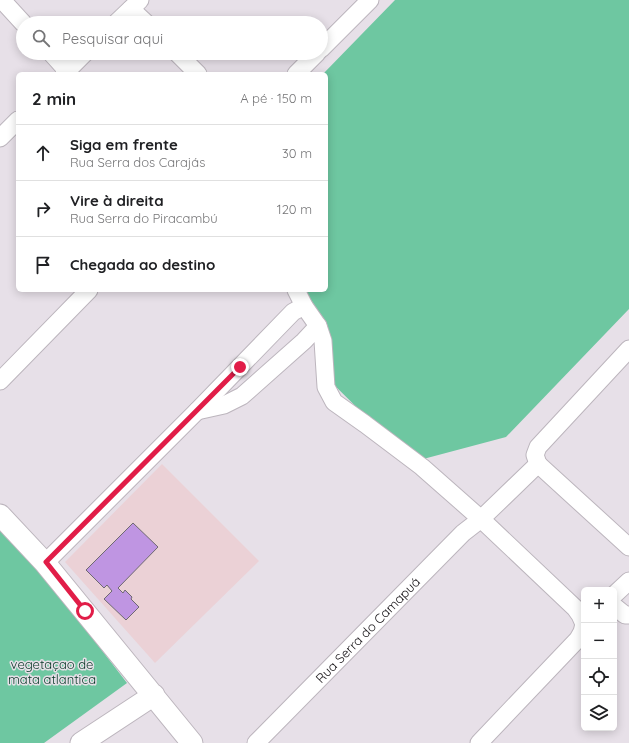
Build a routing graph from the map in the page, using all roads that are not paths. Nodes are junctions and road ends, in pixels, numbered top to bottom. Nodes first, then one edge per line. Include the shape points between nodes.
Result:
1 (2, 0) edge
2 (370, 0) edge
3 (136, 4) edge
4 (17, 16) edge
5 (123, 16) edge
6 (142, 16) edge
7 (328, 42) edge
8 (57, 60) edge
9 (79, 60) edge
10 (184, 60) edge
11 (310, 60) edge
12 (66, 72) edge
13 (68, 72) edge
14 (196, 72) edge
15 (298, 72) edge
16 (16, 122) edge
17 (0, 138) edge
18 (87, 292) edge
19 (296, 292) edge
20 (299, 309) junction
21 (318, 326) junction
22 (629, 349) edge
23 (0, 382) edge
24 (197, 411) junction
25 (538, 464) junction
26 (0, 515) edge
27 (481, 518) junction
28 (629, 547) edge
29 (46, 562) junction
30 (629, 581) edge
31 (617, 592) edge
32 (584, 623) edge
33 (581, 634) edge
34 (154, 695) junction
35 (82, 743) edge
36 (192, 743) edge
37 (256, 743) edge
38 (479, 743) edge

1 - 4 street
2 - 7 street
3 - 5 street
3 - 6 street
8 - 12 street
9 - 13 street
10 - 14 street
11 - 15 street
16 - 17 street
18 - 23 street
19 - 20 street
20 - 21 street
20 - 24 street
21 - 24 street via 242,396 224,405
21 - 27 street via 323,341 326,387 334,402 422,467
22 - 25 street via 538,447 535,455
24 - 29 street
25 - 27 street, Rua Serra do Camapuá
25 - 28 street
26 - 29 street
27 - 32 street via 575,608
27 - 37 street, Rua Serra do Camapuá via 463,533
29 - 34 street
30 - 31 street
33 - 38 street
34 - 35 street
34 - 36 street

